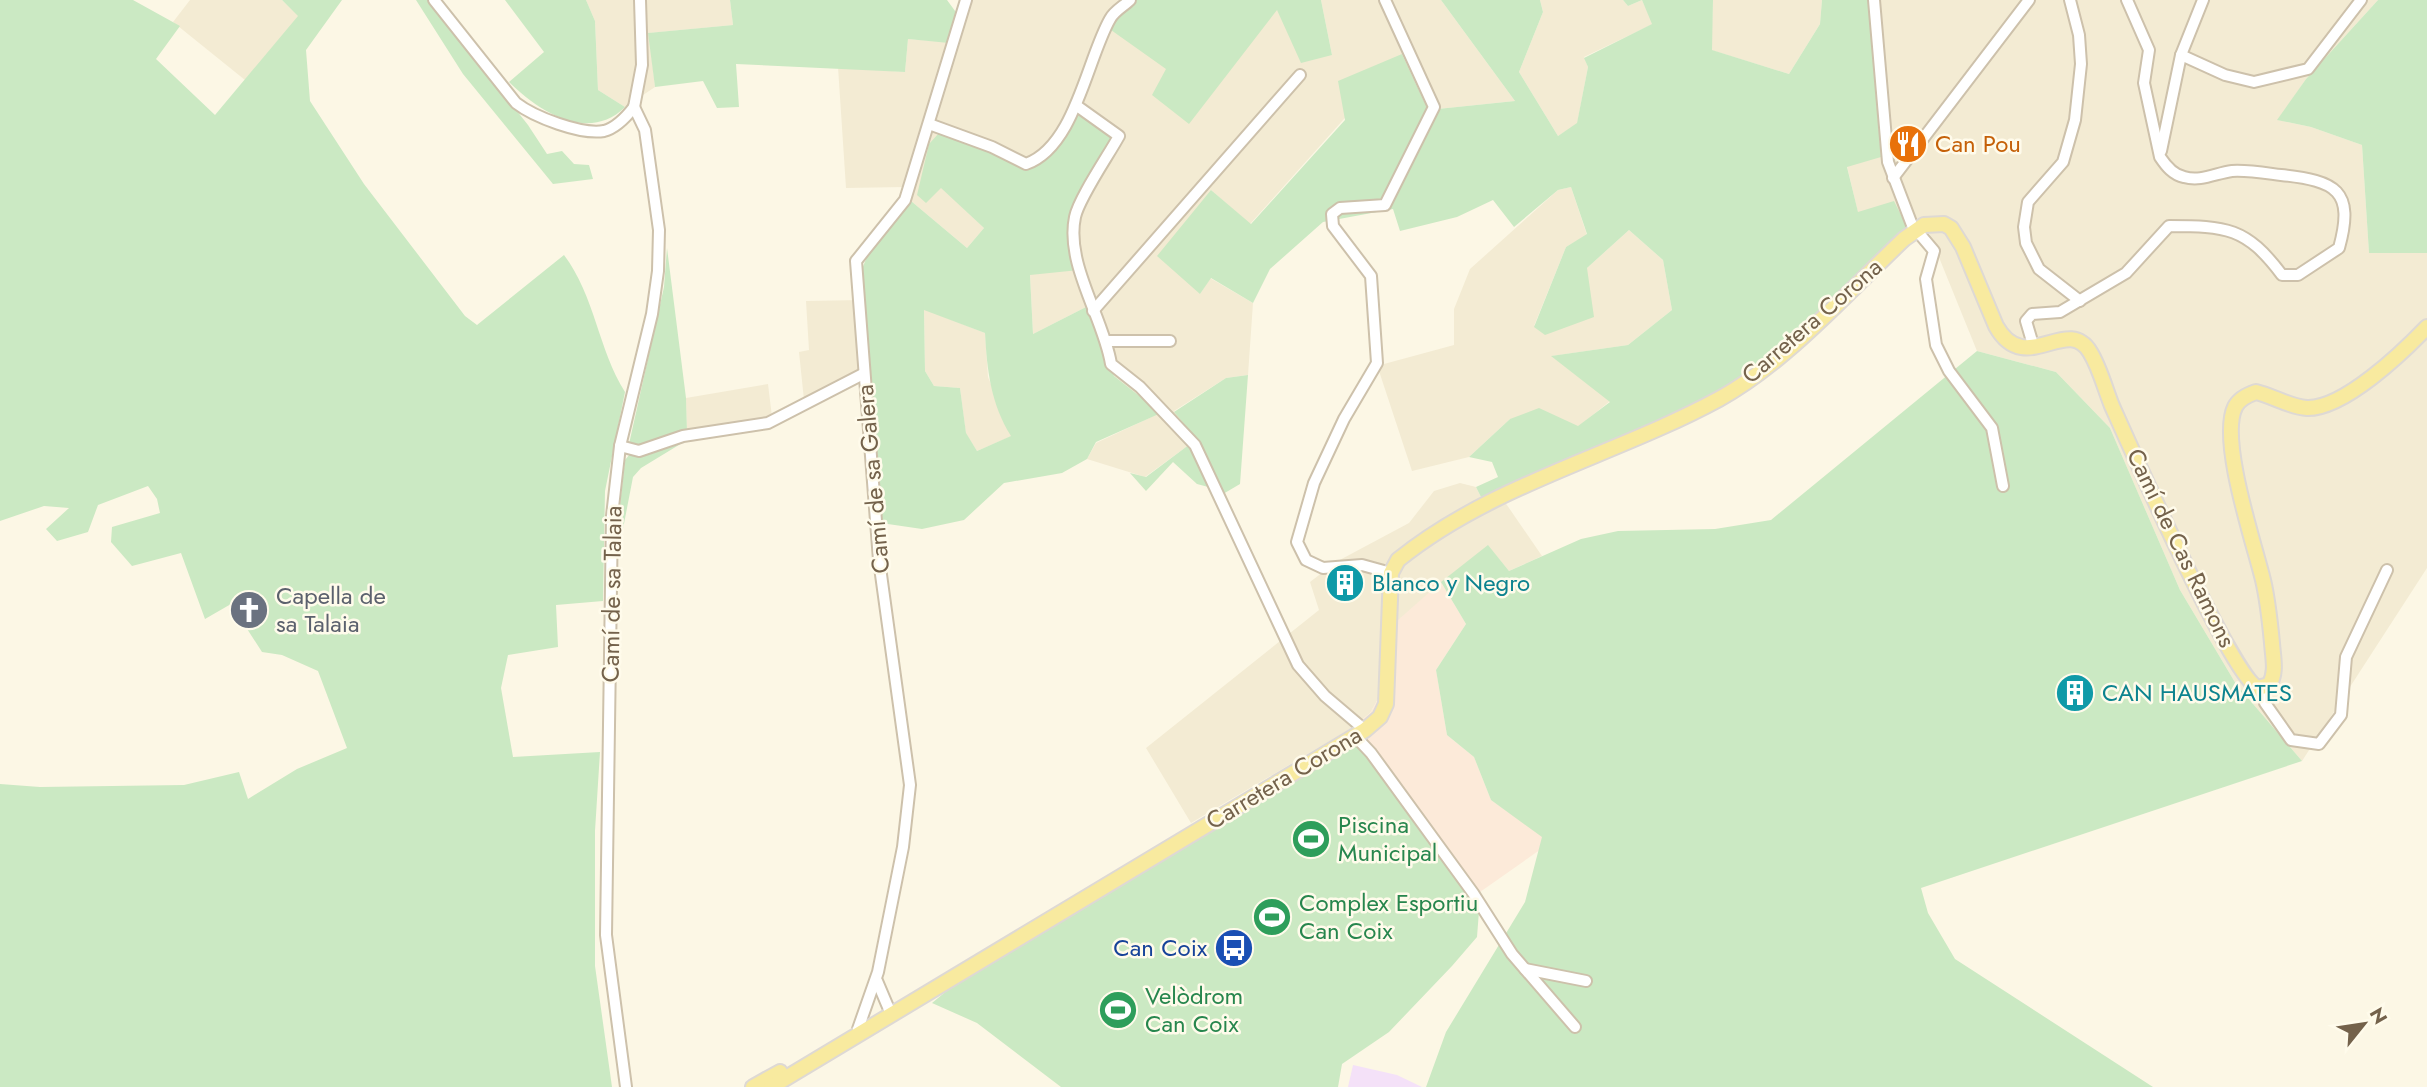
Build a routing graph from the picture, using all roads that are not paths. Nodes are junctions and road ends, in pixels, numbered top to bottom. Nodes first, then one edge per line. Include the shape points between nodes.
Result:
1 (434, 0) edge
2 (640, 0) edge
3 (952, 0) edge
4 (966, 0) edge
5 (1130, 0) edge
6 (1385, 0) edge
7 (1874, 0) edge
8 (2029, 0) edge
9 (2070, 0) edge
10 (2127, 0) edge
11 (2203, 0) edge
12 (2361, 0) edge
13 (961, 13) junction
14 (2181, 55) junction
15 (1300, 75) dead end
16 (1077, 106) junction
17 (634, 107) junction
18 (929, 124) junction
19 (2160, 157) junction
20 (1892, 178) junction
21 (1915, 230) junction
22 (2080, 301) junction
23 (1093, 311) junction
24 (2427, 327) edge
25 (1107, 341) junction
26 (1170, 341) dead end
27 (2034, 348) junction
28 (863, 374) junction
29 (620, 446) junction
30 (2003, 486) dead end
31 (2387, 570) dead end
32 (1391, 572) junction
33 (2264, 687) junction
34 (1360, 733) junction
35 (1525, 970) junction
36 (877, 981) junction
37 (1586, 982) dead end
38 (870, 999) junction
39 (885, 1018) junction
40 (1575, 1027) dead end
41 (858, 1029) junction
42 (626, 1087) edge
43 (753, 1087) edge
44 (771, 1087) edge

1 - 17 street via 516,103 531,115 604,131
2 - 17 street via 642,65
3 - 13 street
4 - 13 street, Camí de sa Galera
5 - 16 street via 1111,17
6 - 32 street via 1434,107 1385,205 1340,208 1332,214 1333,226 1371,276 1377,363 1314,483 1297,542 1306,560 1323,568 1362,565
7 - 20 street via 1884,146
8 - 20 street
9 - 22 street via 2081,64 2076,120 2063,162 2028,202 2024,227 2039,269
10 - 19 street via 2149,50 2144,83
11 - 14 street
12 - 14 street via 2308,69 2254,82
13 - 18 street, Camí de sa Galera
14 - 19 street
15 - 23 street
16 - 18 street via 1041,159 1026,164
16 - 23 street via 1119,136 1075,216 1074,247
17 - 29 street, Camí de sa Talaia via 650,156 659,230 658,271
18 - 28 street, Camí de sa Galera via 905,200 856,261
19 - 22 street via 2182,177 2255,172 2329,184 2342,199 2347,220 2339,248 2298,275 2282,275 2262,248 2242,236 2218,226 2169,226 2126,273
20 - 21 street
21 - 27 main road via 1934,223 1951,228 2003,338 2012,346
21 - 30 street via 1934,251 1926,279 1937,349 1992,428
21 - 32 main road, Carretera Corona via 1768,366 1722,397 1641,438 1470,512 1408,552
22 - 27 street via 2060,312 2032,314 2026,321
23 - 25 street
24 - 33 main road, Camí de Cas Ramons via 2375,374 2324,404 2297,407 2256,392 2235,407 2231,438 2235,466 2268,605 2274,673
25 - 26 street
25 - 34 street via 1111,364 1140,387 1195,445 1298,665
27 - 33 main road, Camí de Cas Ramons via 2068,338 2091,353 2213,621 2252,685
28 - 29 street via 768,423 683,436 639,451
28 - 36 street, Camí de sa Galera via 879,560 910,785
29 - 42 street, Camí de sa Talaia via 612,516 605,877 606,935
31 - 33 street via 2346,657 2341,715 2319,744 2291,740 2265,703
32 - 34 main road, Carretera Corona via 1386,704 1380,717
34 - 35 street
34 - 39 main road, Carretera Corona
35 - 37 street
35 - 40 street
36 - 38 street, Camí de sa Galera
36 - 39 street
38 - 39 street
38 - 41 street, Camí de sa Galera
39 - 41 main road, Carretera Corona
39 - 44 main road, Carretera Corona
41 - 43 main road, Carretera Corona

